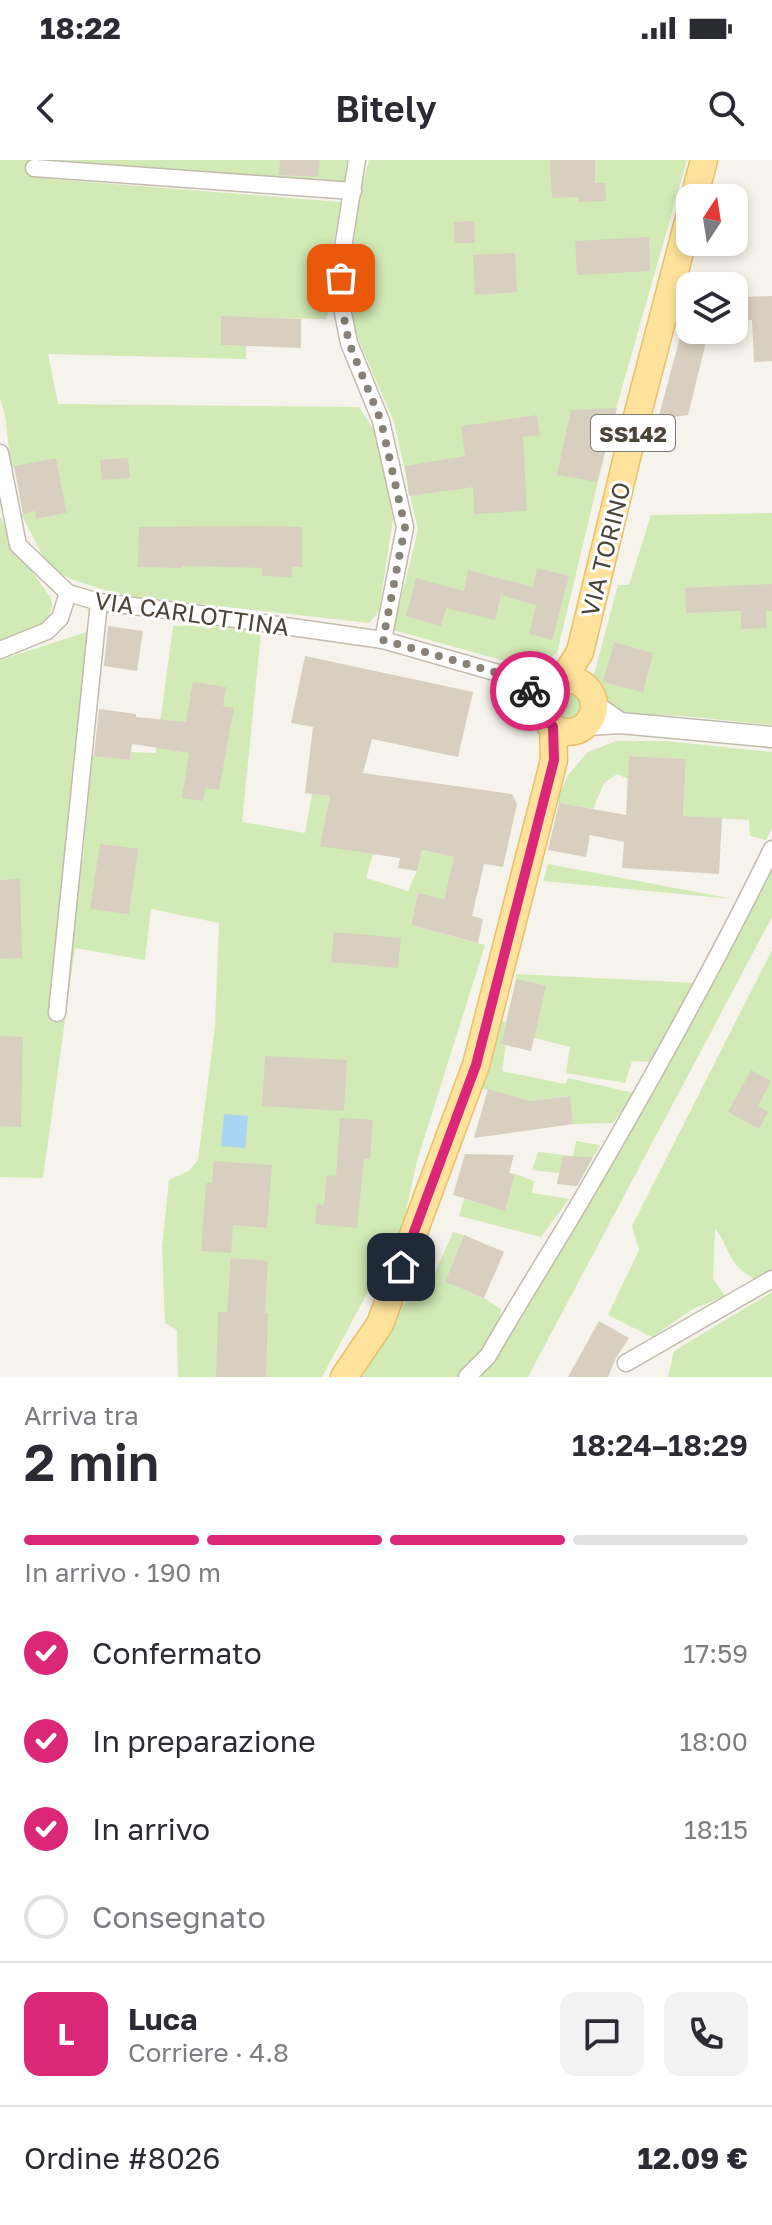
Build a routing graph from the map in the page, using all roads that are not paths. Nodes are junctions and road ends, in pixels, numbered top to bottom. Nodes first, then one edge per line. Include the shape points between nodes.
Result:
1 (357, 160) edge
2 (704, 160) edge
3 (34, 168) dead end
4 (698, 184) edge
5 (353, 191) junction
6 (679, 256) edge
7 (0, 453) edge
8 (68, 593) junction
9 (99, 602) junction
10 (383, 640) junction
11 (0, 650) edge
12 (519, 679) joint
13 (568, 705) junction
14 (772, 737) edge
15 (772, 849) edge
16 (57, 1013) dead end
17 (772, 1279) edge
18 (626, 1363) dead end
19 (344, 1377) edge
20 (467, 1377) edge

1 - 5 street
2 - 4 main road
3 - 5 street
5 - 10 street via 342,254 341,303 349,343 381,421 405,527
6 - 13 main road, VIA TORINO / SS142
7 - 8 street, VIA CARLOTTINA via 18,545
8 - 9 street, VIA CARLOTTINA
8 - 11 street via 60,618 47,631
9 - 10 street, VIA CARLOTTINA
9 - 16 street
10 - 12 street, VIA CARLOTTINA
12 - 13 street
13 - 14 street via 620,723
13 - 19 main road, VIA TORINO / SS142 via 476,1065 380,1324
15 - 20 street via 642,1095 488,1356
17 - 18 street

